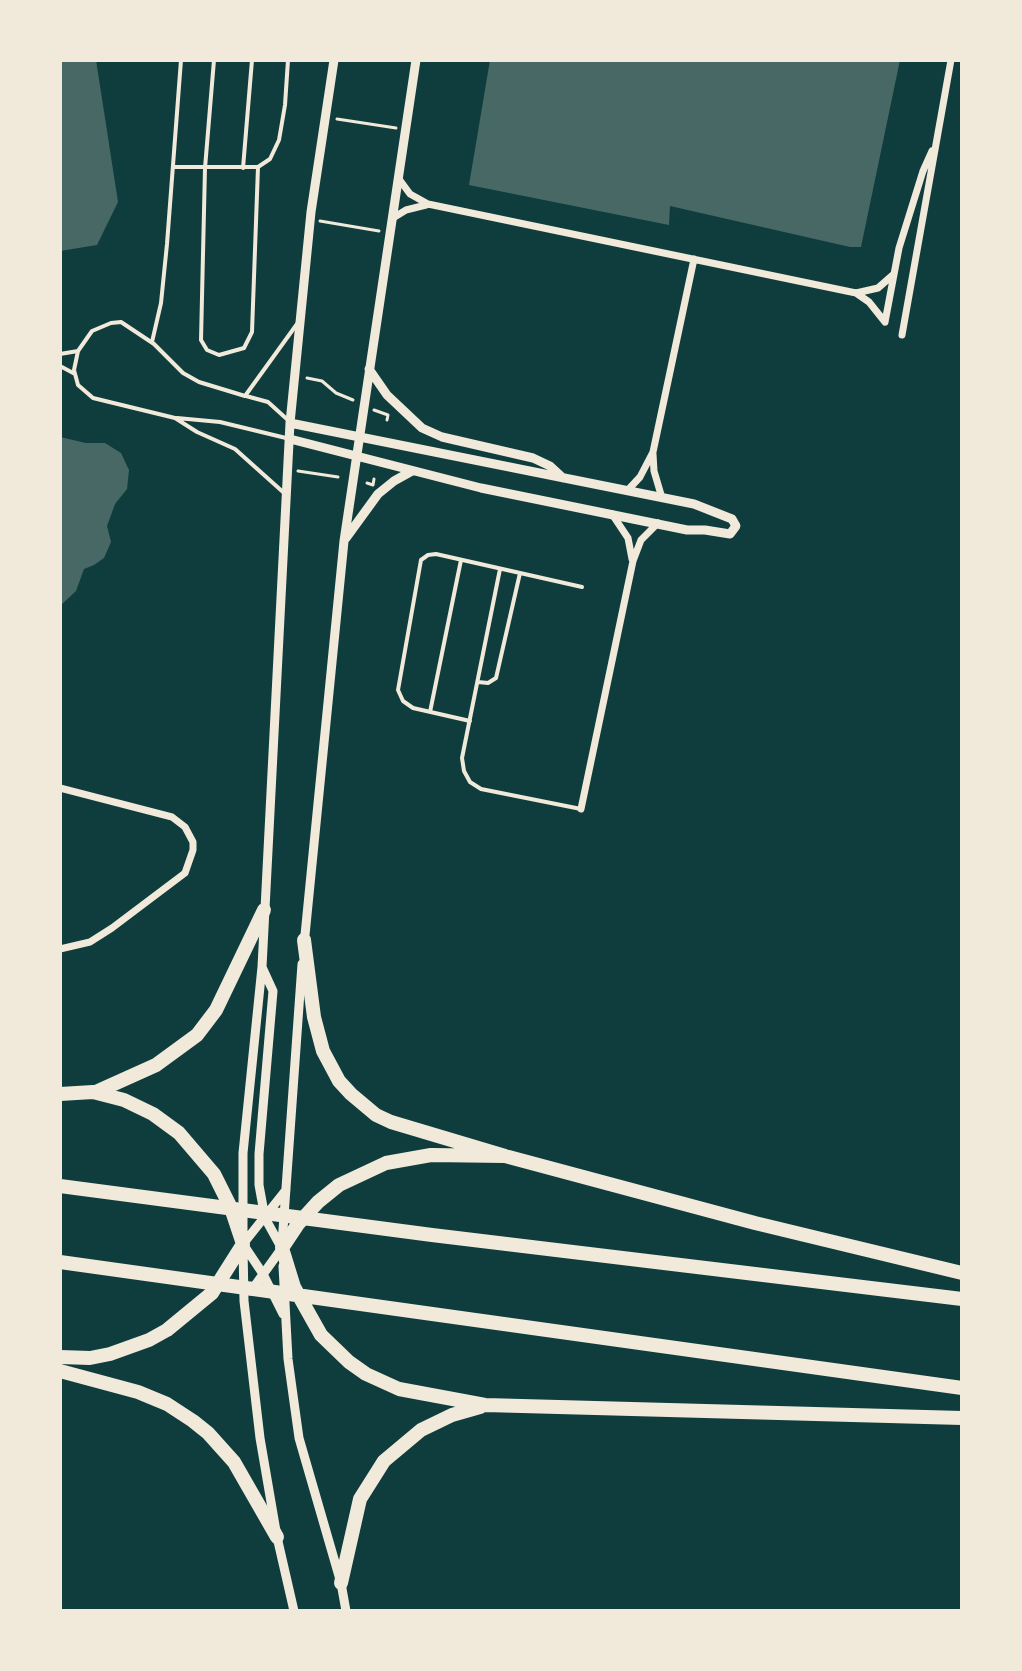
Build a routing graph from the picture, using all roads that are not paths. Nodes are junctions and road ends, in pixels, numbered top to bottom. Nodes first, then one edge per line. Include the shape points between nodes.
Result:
1 (181, 60) edge
2 (214, 60) edge
3 (252, 60) edge
4 (288, 60) edge
5 (334, 60) edge
6 (416, 60) edge
7 (951, 60) edge
8 (936, 141) junction
9 (174, 167) junction
10 (258, 167) junction
11 (205, 168) junction
12 (243, 168) junction
13 (399, 179) junction
14 (428, 204) junction
15 (393, 218) junction
16 (694, 259) junction
17 (894, 274) junction
18 (856, 293) junction
19 (300, 319) junction
20 (902, 335) dead end
21 (152, 342) junction
22 (78, 351) junction
23 (60, 354) edge
24 (60, 366) edge
25 (369, 369) junction
26 (75, 374) junction
27 (245, 396) junction
28 (175, 418) junction
29 (290, 423) junction
30 (361, 437) junction
31 (290, 439) junction
32 (653, 452) junction
33 (357, 458) junction
34 (412, 471) junction
35 (563, 478) junction
36 (627, 491) junction
37 (287, 495) junction
38 (662, 498) junction
39 (612, 514) junction
40 (658, 523) junction
41 (344, 541) junction
42 (461, 560) junction
43 (633, 561) junction
44 (501, 569) junction
45 (520, 573) junction
46 (582, 587) dead end
47 (478, 682) junction
48 (430, 712) junction
49 (470, 721) junction
50 (60, 788) edge
51 (581, 809) joint
52 (264, 910) junction
53 (304, 940) junction
54 (60, 949) edge
55 (262, 967) junction
56 (93, 1092) junction
57 (60, 1094) edge
58 (505, 1156) junction
59 (60, 1186) edge
60 (288, 1187) junction
61 (265, 1218) junction
62 (243, 1244) junction
63 (282, 1248) junction
64 (60, 1262) edge
65 (962, 1273) edge
66 (263, 1274) junction
67 (962, 1299) edge
68 (244, 1301) junction
69 (285, 1319) junction
70 (60, 1357) edge
71 (68, 1373) edge
72 (962, 1388) edge
73 (485, 1405) junction
74 (962, 1418) edge
75 (277, 1537) junction
76 (341, 1583) junction
77 (294, 1611) edge
78 (346, 1611) edge

1 - 9 lane
2 - 11 lane
3 - 12 lane
4 - 10 lane via 279,140 273,156
5 - 19 street
6 - 13 street
7 - 8 street
8 - 17 street
8 - 20 street
9 - 11 lane
9 - 21 lane via 161,303
10 - 11 lane via 252,332 244,348 219,355 201,340
10 - 12 lane
11 - 12 lane
13 - 14 street via 410,194
13 - 15 street
14 - 15 street
14 - 16 street
15 - 25 street
16 - 18 street
16 - 32 street
17 - 18 street via 878,288
17 - 18 street via 885,322
19 - 27 lane
19 - 29 street
21 - 22 lane via 132,327 111,323 92,331
21 - 27 lane via 191,378
22 - 23 lane
22 - 26 lane
24 - 26 lane
25 - 30 street
25 - 35 street via 422,428 533,458
26 - 28 lane via 78,385 93,398
27 - 29 lane via 268,402
28 - 31 lane via 220,422
28 - 37 lane via 226,443
29 - 30 street
29 - 31 street
30 - 33 street
30 - 35 street
31 - 33 street
31 - 37 street
32 - 36 street
32 - 38 street
33 - 34 street
33 - 41 street
34 - 39 street
34 - 41 street via 378,494
35 - 36 street
36 - 38 street
37 - 52 street
38 - 40 street via 694,504 732,519 736,526 726,535
39 - 40 street
39 - 43 street via 628,538
40 - 43 street via 641,540
41 - 53 street
42 - 44 lane
42 - 48 lane
42 - 48 lane via 432,554 418,567 398,690 408,705
43 - 51 street
44 - 45 lane
44 - 47 lane
45 - 46 lane
45 - 47 lane via 497,675 491,682
47 - 49 lane
48 - 49 lane
49 - 51 lane via 462,765 475,786
50 - 54 street via 172,817 190,834 193,850 185,873 112,928 90,942
52 - 55 street
52 - 56 highway via 216,1010 197,1035 156,1065
53 - 58 highway via 317,1034 330,1066 351,1094 376,1115 406,1129
53 - 60 street
55 - 61 street via 273,991 259,1154
55 - 62 street via 243,1153
56 - 57 highway
56 - 62 highway via 153,1114 191,1144 223,1191
58 - 63 highway via 431,1155 367,1170 318,1202
58 - 65 highway
59 - 67 highway
60 - 61 street
60 - 63 street
61 - 62 street
61 - 63 street
62 - 66 street
62 - 68 street
62 - 70 highway via 212,1293 149,1340 90,1358
63 - 66 street
63 - 69 street
63 - 73 highway via 294,1287 333,1350 399,1389
64 - 72 highway
66 - 68 street
66 - 69 street
68 - 75 street
69 - 76 street via 299,1438
71 - 75 highway via 152,1398 201,1427 234,1462
73 - 74 highway
73 - 76 highway via 421,1430 384,1461 360,1499
75 - 77 street
76 - 78 street

